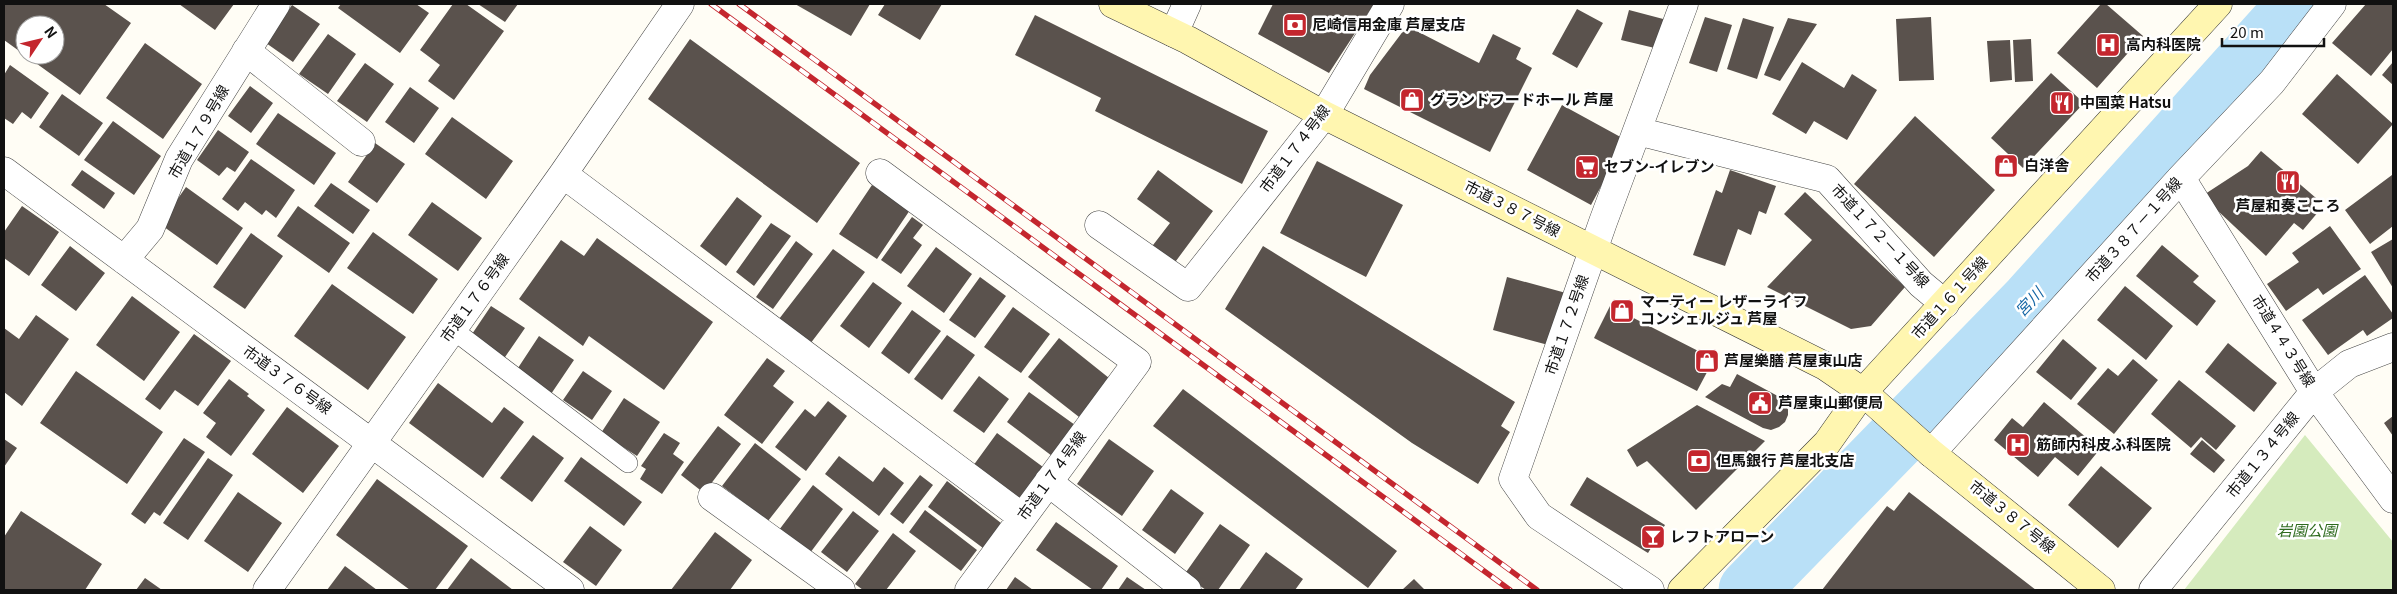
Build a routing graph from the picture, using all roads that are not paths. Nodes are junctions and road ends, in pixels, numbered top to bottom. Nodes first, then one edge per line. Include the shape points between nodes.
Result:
1 (276, 4) edge
2 (680, 4) edge
3 (1113, 4) edge
4 (1187, 4) edge
5 (1390, 4) edge
6 (1684, 4) edge
7 (2332, 4) edge
8 (2213, 5) edge
9 (1174, 33) junction
10 (246, 51) junction
11 (1324, 115) junction
12 (1637, 130) junction
13 (361, 142) dead end
14 (4, 171) edge
15 (880, 173) dead end
16 (563, 174) junction
17 (2181, 178) junction
18 (1099, 225) dead end
19 (1593, 250) junction
20 (124, 260) junction
21 (1945, 304) junction
22 (452, 329) junction
23 (2393, 347) edge
24 (1863, 392) junction
25 (2314, 392) junction
26 (372, 442) junction
27 (1927, 449) junction
28 (628, 463) dead end
29 (1048, 482) junction
30 (712, 497) dead end
31 (2393, 499) edge
32 (1022, 517) junction
33 (267, 590) edge
34 (570, 590) edge
35 (841, 590) edge
36 (968, 590) edge
37 (1187, 590) edge
38 (1650, 590) edge
39 (1682, 590) edge
40 (2101, 590) edge
41 (2153, 590) edge

1 - 10 street, 市道１７９号線
2 - 16 street, 市道１７６号線
3 - 9 street, 市道３８７号線
4 - 9 street
5 - 11 street, 市道１７４号線
6 - 12 street, 市道１７２号線
7 - 17 street, 市道３８７－１号線 via 2272,82
8 - 21 street, 市道１６１号線
9 - 11 street, 市道３８７号線
10 - 13 street
10 - 20 street, 市道１７９号線 via 179,159 150,229
11 - 18 street, 市道１７４号線 via 1188,287
11 - 19 street, 市道３８７号線
12 - 19 street, 市道１７２号線
12 - 21 street, 市道１７２－１号線 via 1827,179 1921,284
14 - 20 street, 市道３７６号線
15 - 29 street, 市道１７４号線 via 1136,362
16 - 22 street, 市道１７６号線
16 - 32 street
17 - 25 street, 市道４４３号線
17 - 27 street, 市道３８７－１号線
19 - 24 street, 市道３８７号線 via 1825,366
19 - 38 street, 市道１７２号線 via 1513,480 1539,516
20 - 26 street, 市道３７６号線
21 - 24 street, 市道１６１号線
22 - 26 street, 市道１７６号線
22 - 28 lane
23 - 25 street, 市道１３４号線 via 2348,364
24 - 27 street, 市道３８７号線
24 - 39 street, 市道１６１号線 via 1828,443
25 - 31 street, 市道４４３号線
25 - 41 street, 市道１３４号線
26 - 33 street, 市道１７６号線
26 - 34 street, 市道３７６号線
27 - 40 street, 市道３８７号線
29 - 32 street, 市道１７４号線
29 - 37 street
30 - 35 street
32 - 36 street, 市道１７４号線

